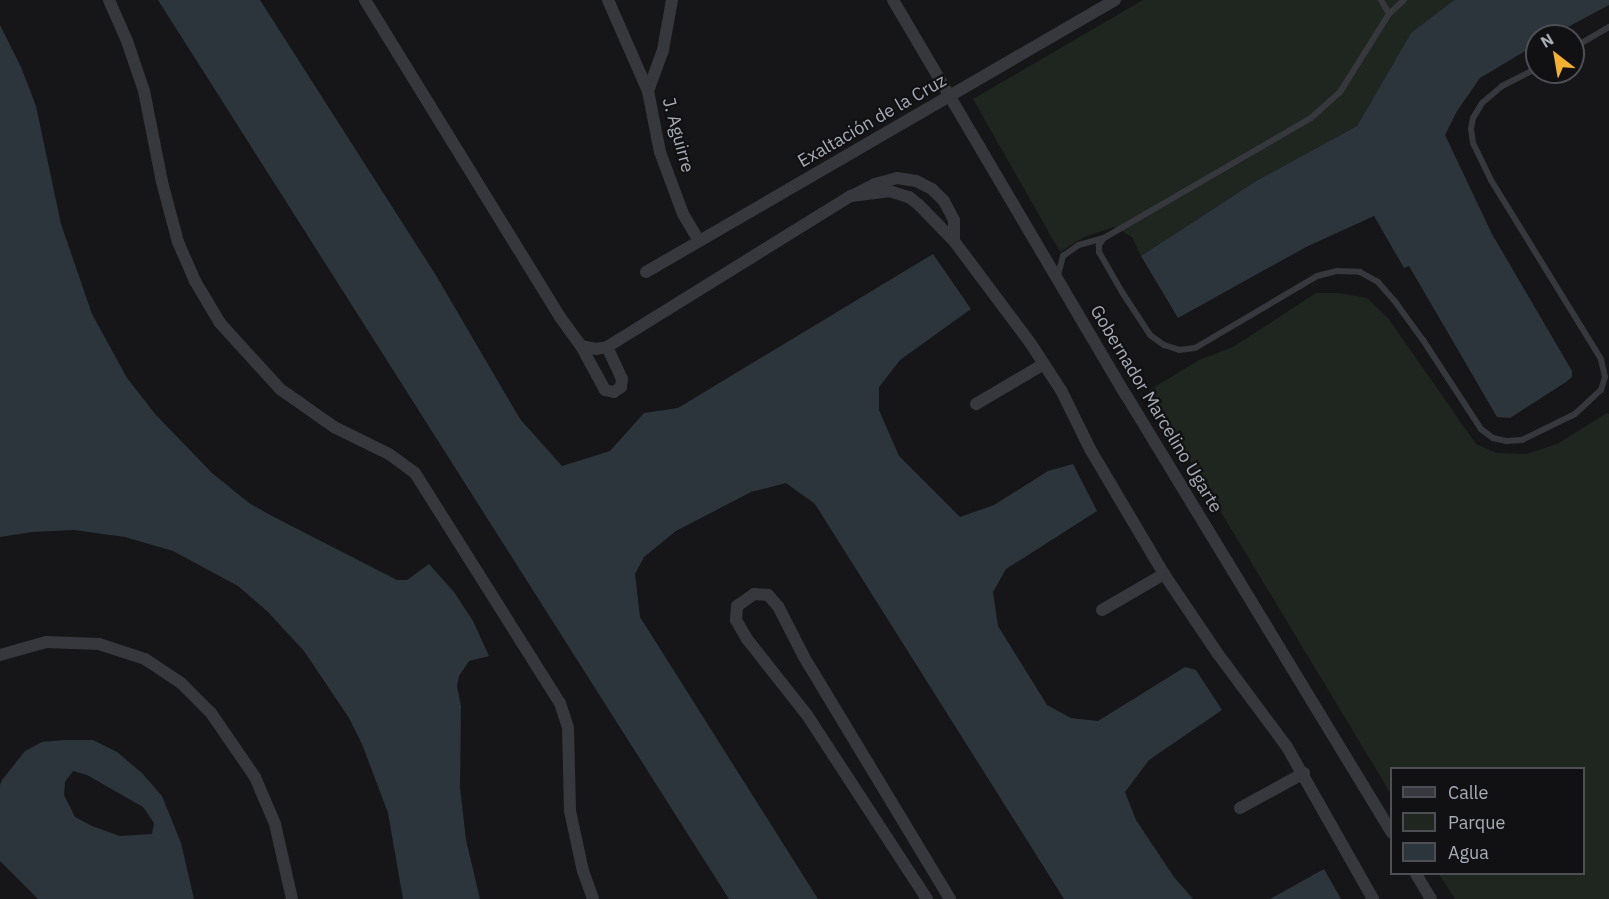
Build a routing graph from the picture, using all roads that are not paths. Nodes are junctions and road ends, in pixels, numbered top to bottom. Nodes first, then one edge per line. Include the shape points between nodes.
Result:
1 (109, 0) edge
2 (365, 0) edge
3 (608, 0) edge
4 (672, 0) edge
5 (893, 0) edge
6 (1115, 0) edge
7 (1381, 0) edge
8 (1404, 0) edge
9 (1389, 14) junction
10 (1609, 27) edge
11 (1585, 41) edge
12 (1525, 74) edge
13 (648, 92) junction
14 (950, 98) junction
15 (851, 196) junction
16 (1104, 238) junction
17 (699, 241) junction
18 (954, 241) junction
19 (646, 272) dead end
20 (1058, 280) junction
21 (581, 346) junction
22 (607, 347) junction
23 (1044, 364) junction
24 (976, 404) dead end
25 (1164, 574) junction
26 (1102, 610) dead end
27 (0, 655) edge
28 (1304, 773) junction
29 (1240, 808) dead end
30 (906, 826) junction
31 (1390, 830) edge
32 (888, 837) junction
33 (1417, 875) edge
34 (292, 899) edge
35 (593, 899) edge
36 (927, 899) edge
37 (950, 899) edge
38 (1373, 899) edge
39 (1431, 899) edge

1 - 35 street via 144,91 178,242 220,323 280,389 334,427 389,454 415,473 561,703 568,728 570,811
2 - 21 street
3 - 13 street
4 - 13 street, J. Aguirre via 663,50
5 - 14 street, Gobernador Marcelino Ugarte
6 - 14 street, Exaltación de la Cruz
7 - 9 lane
8 - 9 lane
9 - 16 lane via 1340,92 1311,118
10 - 11 lane
12 - 16 lane via 1482,103 1473,118 1473,143 1517,224 1601,359 1605,376 1601,390 1575,414 1522,440 1493,438 1481,429 1396,303 1378,282 1360,272 1337,270 1317,276 1195,348 1179,350 1150,335 1099,252
13 - 17 street, J. Aguirre via 660,152 683,214
14 - 17 street, Exaltación de la Cruz
14 - 20 street, Gobernador Marcelino Ugarte
15 - 18 street via 889,191 909,197
15 - 18 street via 897,178 916,181 944,201 954,220
15 - 22 street
16 - 20 lane via 1079,245 1063,256
17 - 19 street, Exaltación de la Cruz
18 - 23 street
20 - 31 street, Gobernador Marcelino Ugarte
21 - 22 street
21 - 22 street via 605,390 614,392 621,387 622,379
23 - 24 street
23 - 25 street
25 - 26 street
25 - 28 street
27 - 34 street via 46,642 99,644 145,659 181,683 211,713 255,777 275,824
28 - 29 street
28 - 38 street
30 - 32 street
30 - 32 street via 804,657 778,606 768,595 754,594 737,606 736,620 807,715
30 - 37 street
32 - 36 street
33 - 39 street

